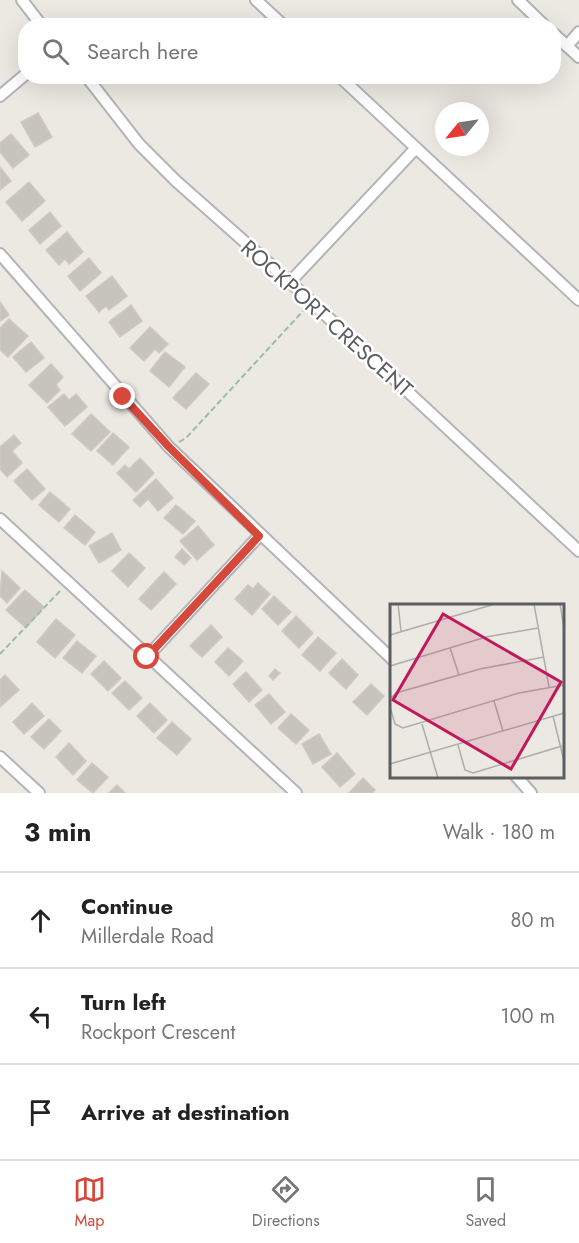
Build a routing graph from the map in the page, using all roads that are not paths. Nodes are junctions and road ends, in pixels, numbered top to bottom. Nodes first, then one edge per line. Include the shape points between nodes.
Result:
1 (22, 0) edge
2 (256, 0) edge
3 (518, 0) edge
4 (36, 18) edge
5 (275, 18) edge
6 (537, 18) edge
7 (579, 32) edge
8 (561, 40) edge
9 (567, 46) junction
10 (579, 57) edge
11 (18, 81) edge
12 (92, 84) edge
13 (348, 84) edge
14 (0, 96) edge
15 (416, 148) junction
16 (0, 254) edge
17 (290, 282) junction
18 (579, 300) edge
19 (0, 519) edge
20 (259, 536) junction
21 (579, 551) edge
22 (147, 657) junction
23 (390, 657) edge
24 (0, 757) edge
25 (517, 778) edge
26 (39, 793) edge
27 (296, 793) edge
28 (531, 793) edge

1 - 4 street
2 - 5 street
3 - 6 street
7 - 9 street
8 - 9 street
9 - 10 street
11 - 14 street
12 - 17 street, ROCKPORT CRESCENT via 140,144 176,181
13 - 15 street
15 - 17 street
15 - 18 street
16 - 20 street via 169,447
17 - 21 street, ROCKPORT CRESCENT
19 - 22 street
20 - 22 street
20 - 23 street
22 - 27 street
24 - 26 street
25 - 28 street

